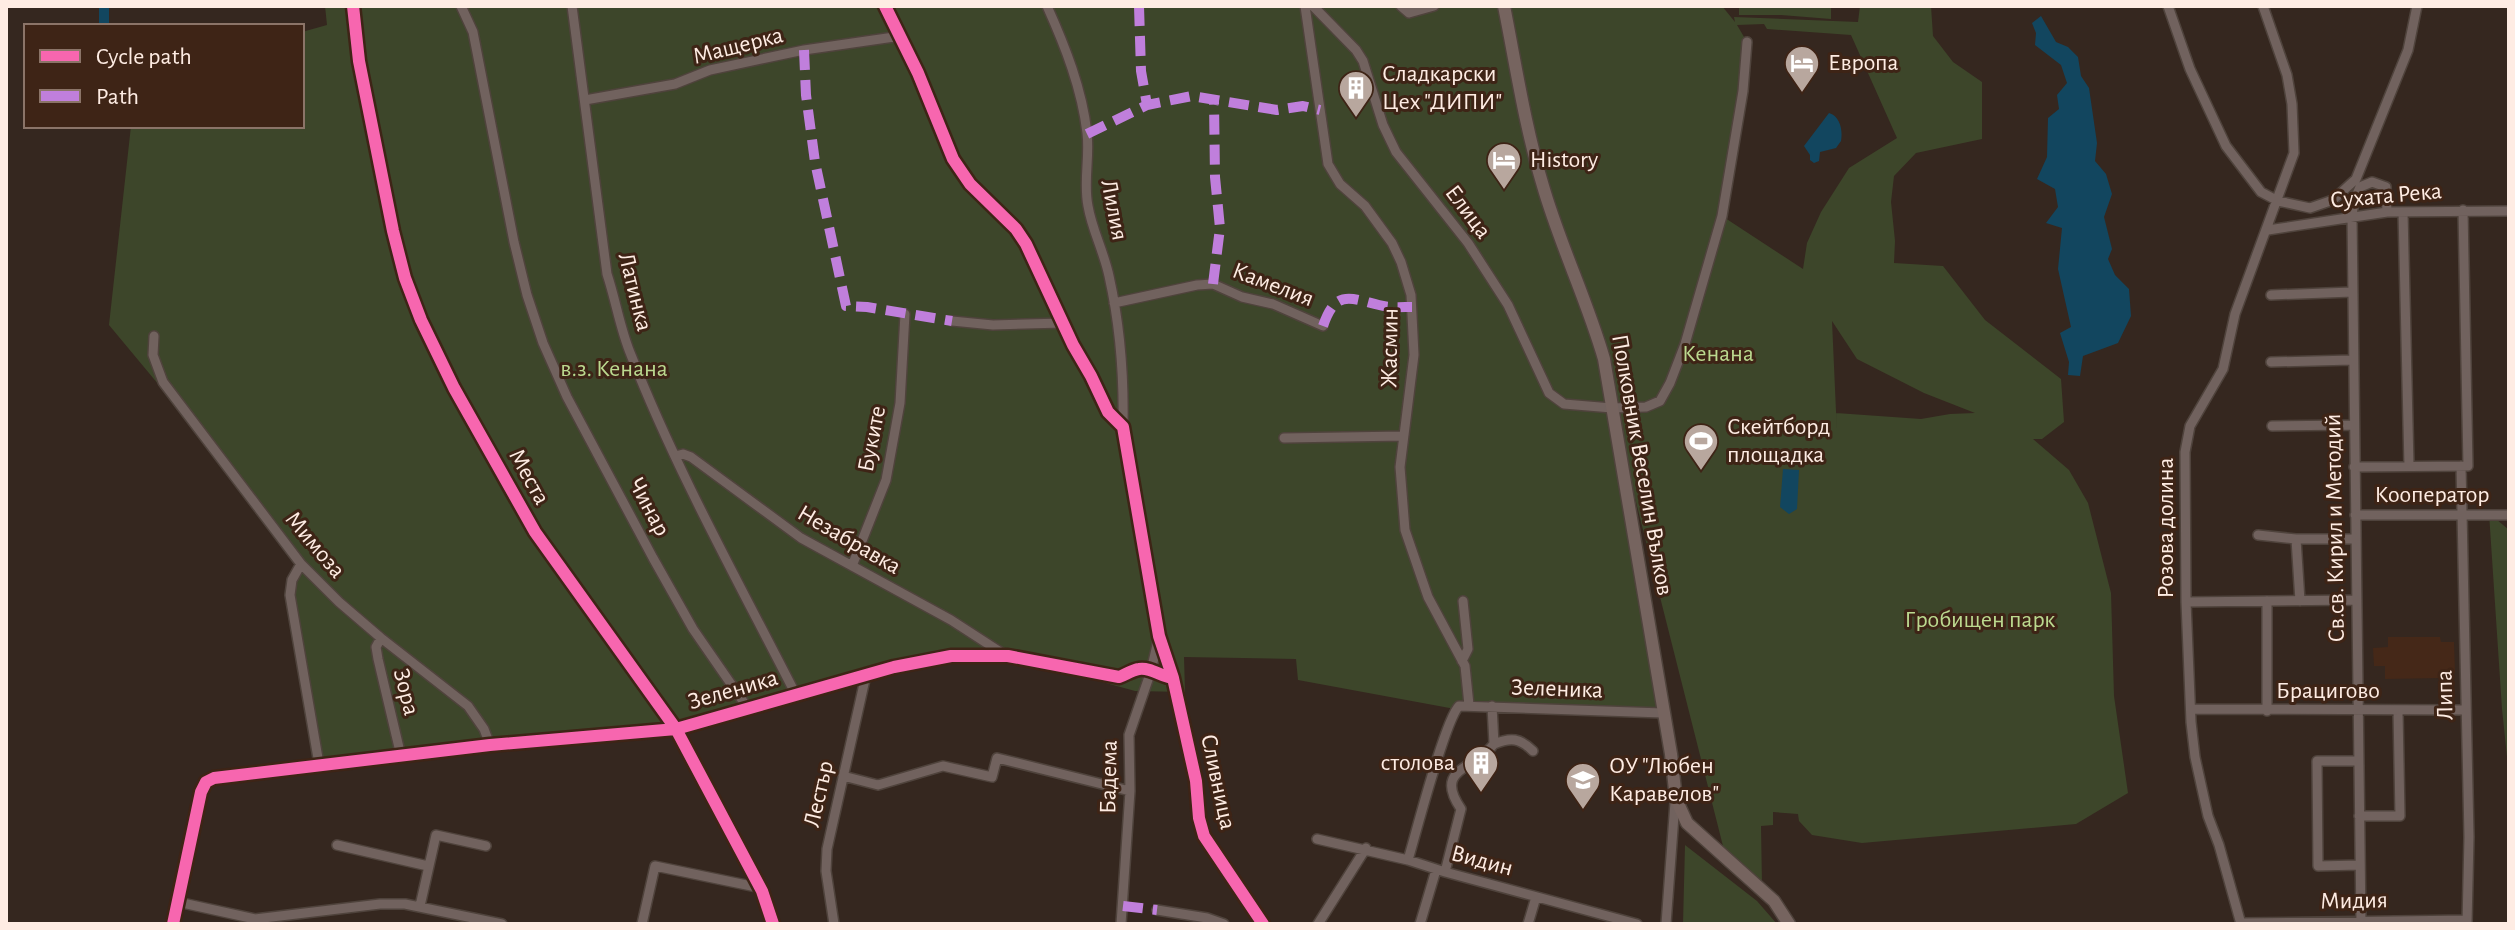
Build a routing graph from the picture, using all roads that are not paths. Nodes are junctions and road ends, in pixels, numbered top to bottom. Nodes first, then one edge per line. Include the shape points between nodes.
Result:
1 (353, 6) edge
2 (461, 6) edge
3 (572, 6) edge
4 (885, 6) edge
5 (1047, 6) edge
6 (1305, 6) edge
7 (1313, 6) edge
8 (1401, 6) edge
9 (1434, 6) edge
10 (1504, 6) edge
11 (2168, 6) edge
12 (2263, 6) edge
13 (2417, 6) edge
14 (901, 36) junction
15 (1747, 42) dead end
16 (585, 100) junction
17 (2358, 183) junction
18 (2278, 201) junction
19 (2463, 210) junction
20 (2509, 211) edge
21 (2387, 212) junction
22 (2403, 212) junction
23 (2352, 216) junction
24 (2268, 230) junction
25 (2352, 292) junction
26 (2271, 295) dead end
27 (1114, 303) junction
28 (905, 314) dead end
29 (952, 321) dead end
30 (1063, 323) junction
31 (1323, 326) dead end
32 (154, 336) dead end
33 (2352, 360) junction
34 (2271, 362) dead end
35 (1612, 408) junction
36 (2354, 425) junction
37 (2272, 426) dead end
38 (1123, 427) junction
39 (1403, 436) junction
40 (1284, 438) dead end
41 (675, 456) junction
42 (2409, 466) junction
43 (2464, 466) junction
44 (2354, 467) junction
45 (2461, 513) junction
46 (2355, 515) junction
47 (2509, 515) edge
48 (2258, 535) dead end
49 (2296, 539) junction
50 (2356, 539) junction
51 (301, 564) junction
52 (852, 566) junction
53 (2357, 600) junction
54 (1463, 601) dead end
55 (2267, 601) junction
56 (2300, 601) junction
57 (2186, 602) junction
58 (1159, 636) junction
59 (381, 638) junction
60 (1008, 656) junction
61 (1462, 661) junction
62 (1151, 671) junction
63 (866, 675) junction
64 (1173, 678) junction
65 (796, 695) junction
66 (1469, 705) junction
67 (1492, 706) junction
68 (2191, 709) junction
69 (749, 710) junction
70 (2465, 710) junction
71 (2267, 711) junction
72 (2358, 711) junction
73 (2398, 711) junction
74 (1663, 713) junction
75 (676, 729) junction
76 (1494, 744) junction
77 (490, 745) junction
78 (1533, 751) dead end
79 (401, 756) junction
80 (2358, 761) junction
81 (319, 764) junction
82 (843, 776) junction
83 (1130, 791) junction
84 (1676, 799) junction
85 (2359, 816) junction
86 (1317, 839) dead end
87 (337, 845) dead end
88 (486, 846) dead end
89 (1366, 848) junction
90 (1408, 860) junction
91 (2359, 865) junction
92 (428, 866) junction
93 (1441, 871) junction
94 (761, 888) junction
95 (1536, 897) junction
96 (178, 902) junction
97 (420, 906) junction
98 (1157, 910) dead end
99 (2467, 922) edge
100 (2361, 923) edge
101 (173, 924) edge
102 (502, 924) edge
103 (642, 924) edge
104 (773, 924) edge
105 (834, 924) edge
106 (1121, 924) edge
107 (1224, 924) edge
108 (1263, 924) edge
109 (1318, 924) edge
110 (1420, 924) edge
111 (1528, 924) edge
112 (1637, 924) edge
113 (1666, 924) edge
114 (1789, 924) edge
115 (2241, 924) edge

1 - 75 street, Места via 393,231 421,320 535,532
2 - 69 street, Чинар via 473,32 532,313 567,397 653,558 693,629
3 - 16 street, Латинка
4 - 14 street
5 - 27 street, Лилия via 1081,101 1087,134 1085,190
6 - 39 street, Жасмин via 1328,164 1392,243 1411,295 1414,355
7 - 35 street, Елица via 1363,61 1396,152 1454,224 1508,305 1549,393 1564,404
8 - 9 street via 1409,13
10 - 35 main road, Полковник Веселин Вълков via 1536,162 1595,328
11 - 18 street via 2226,146 2261,192
12 - 18 street, Розова долина via 2292,104 2294,153
13 - 17 street, Св.св. Кирил и Методий via 2408,50
14 - 16 street, Мащерка via 804,50 710,70 675,84
14 - 30 street via 953,159 1021,236
15 - 35 street, Елица via 1722,216 1685,344 1660,401
16 - 41 street, Латинка via 617,315
17 - 18 street via 2310,208
17 - 21 street via 2386,187
17 - 23 street, Св.св. Кирил и Методий
18 - 24 street, Розова долина
19 - 20 street, Сухата Река
19 - 22 street, Сухата Река
19 - 43 street, Липа
21 - 22 street, Сухата Река
21 - 23 street, Сухата Река
22 - 42 street
23 - 24 street, Сухата Река
23 - 25 street, Св.св. Кирил и Методий
24 - 57 street, Розова долина via 2235,314 2223,369 2190,426 2185,452
25 - 26 street
25 - 33 street, Св.св. Кирил и Методий
27 - 31 street, Камелия via 1213,284
27 - 38 street, Лилия
28 - 52 street, Буките via 900,403 886,480
29 - 30 street
30 - 38 street via 1108,412
32 - 51 street, Мимоза via 153,355 163,382
33 - 34 street
33 - 36 street, Св.св. Кирил и Методий
35 - 74 main road, Полковник Веселин Вълков
36 - 37 street
36 - 44 street, Св.св. Кирил и Методий
38 - 58 street, Лилия
39 - 40 street
39 - 61 street, Жасмин via 1405,530 1428,597
41 - 52 street, Незабравка via 691,457 801,538
41 - 65 street, Латинка
42 - 43 street
42 - 44 street
43 - 45 street, Липа
44 - 46 street, Св.св. Кирил и Методий
45 - 46 street, Кооператор
45 - 47 street, Кооператор
45 - 70 street, Липа
46 - 50 street, Св.св. Кирил и Методий
48 - 49 street, Кооператор
49 - 50 street, Кооператор
49 - 56 street
50 - 53 street, Св.св. Кирил и Методий
51 - 59 street, Мимоза
51 - 81 street via 290,595
52 - 60 street, Незабравка
53 - 56 street
53 - 72 street, Св.св. Кирил и Методий
54 - 61 street via 1468,649
55 - 56 street
55 - 57 street
55 - 71 street
57 - 68 street, Розова долина
58 - 62 street, Бадема
58 - 64 street, Сливница
59 - 77 street, Мимоза via 468,706
59 - 79 street, Зора via 378,659
60 - 62 street, Зеленика via 1119,677 1140,668
60 - 63 street, Зеленика via 951,656
61 - 66 street, Жасмин
62 - 64 street, Зеленика
62 - 83 street, Бадема via 1129,735
63 - 65 street, Зеленика
63 - 82 street, Лестър
64 - 108 street, Сливница via 1204,836
65 - 69 street, Зеленика
66 - 67 street, Зеленика
66 - 90 street via 1459,706 1453,714
67 - 74 street, Зеленика
67 - 76 street
68 - 71 street, Брацигово
68 - 115 street, Розова долина via 2208,816
69 - 75 street, Зеленика
70 - 73 street, Брацигово
70 - 99 street, Липа
71 - 72 street, Брацигово
72 - 73 street, Брацигово
72 - 80 street, Св.св. Кирил и Методий
73 - 85 street via 2400,816
74 - 84 main road, Полковник Веселин Вълков
75 - 77 street, Зеленика
75 - 94 street, Места
76 - 78 street via 1508,738
76 - 93 street via 1451,781 1451,794 1461,809
77 - 79 street, Зеленика
79 - 81 street, Зеленика
80 - 85 street, Св.св. Кирил и Методий
80 - 91 street via 2317,761 2318,866
81 - 96 street, Зеленика via 206,782
82 - 83 street via 878,785 943,766 992,777 997,758
82 - 105 street, Лестър via 825,861
83 - 106 street, Бадема
84 - 113 street
84 - 114 main road via 1694,832 1761,889
85 - 91 street, Св.св. Кирил и Методий
86 - 89 street, Видин
87 - 92 street
88 - 92 street via 436,835
89 - 90 street, Видин
89 - 109 street
90 - 93 street, Видин
91 - 100 street, Св.св. Кирил и Методий
92 - 97 street
93 - 95 street, Видин
93 - 110 street
94 - 103 street via 655,866
94 - 104 street, Места
95 - 111 street
95 - 112 street, Видин
96 - 97 street via 255,919 380,904
96 - 101 street
97 - 102 street
98 - 107 street
99 - 100 street, Мидия
100 - 115 street, Мидия

